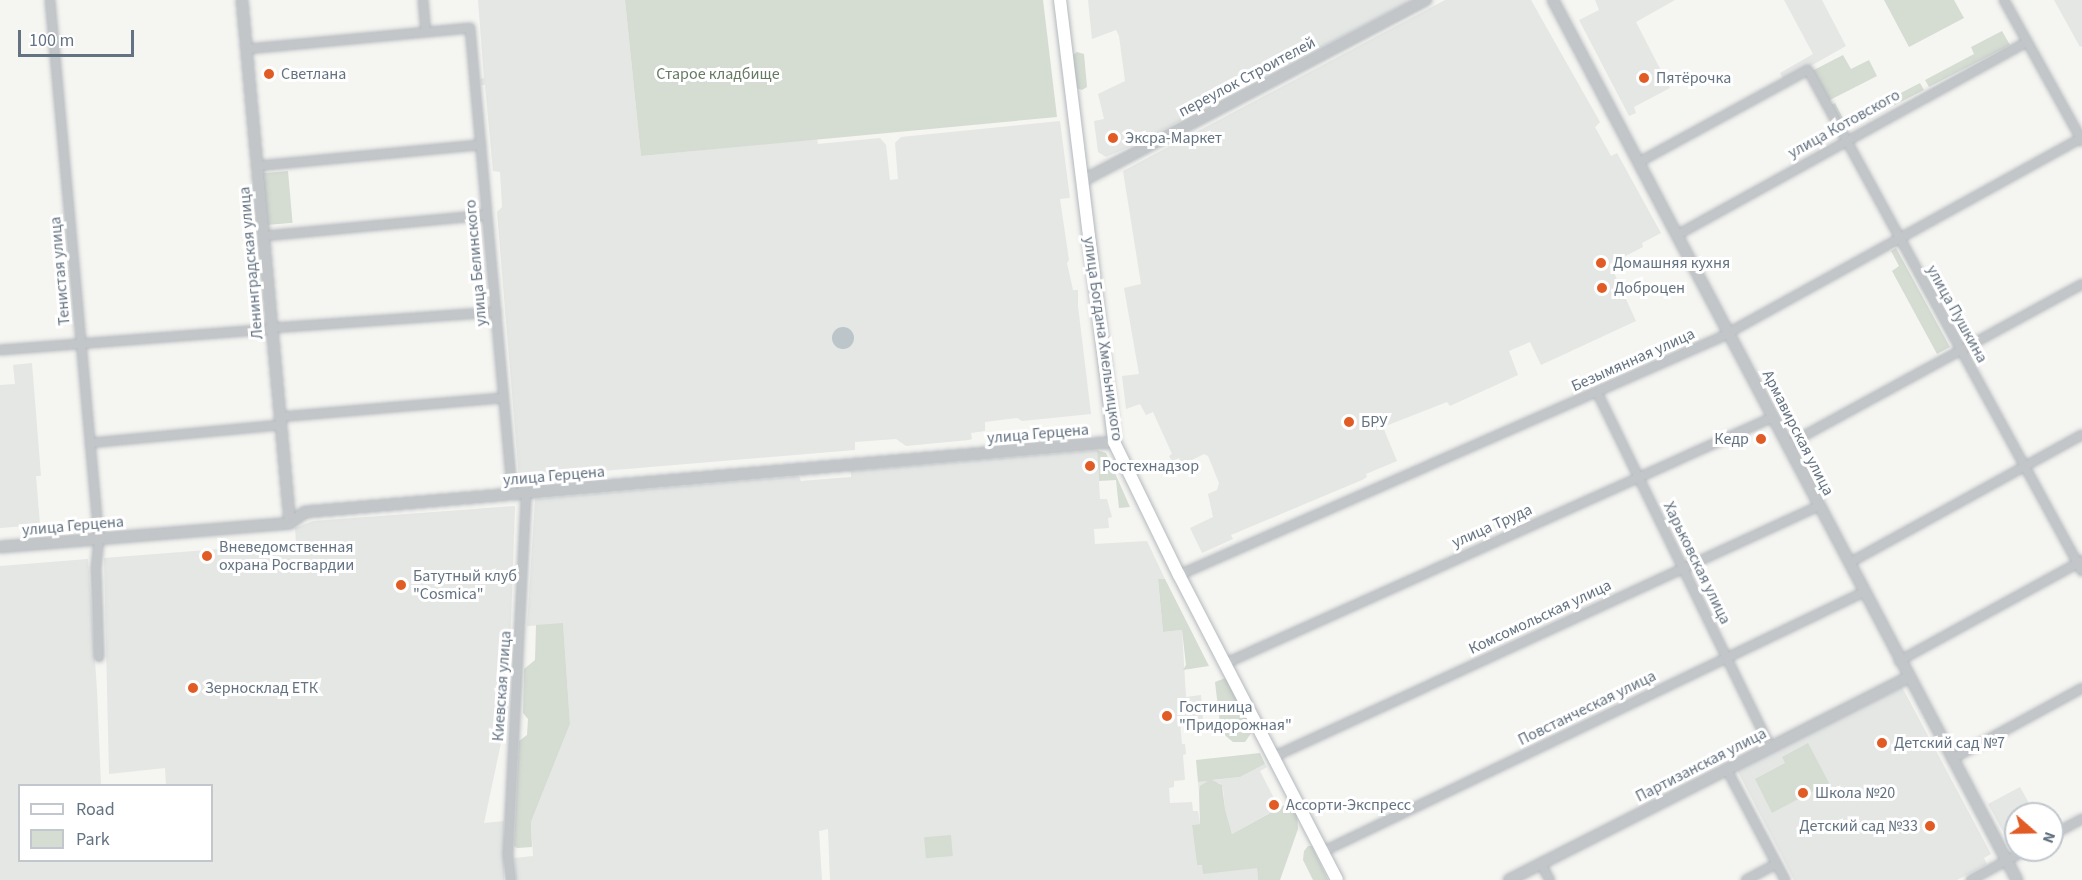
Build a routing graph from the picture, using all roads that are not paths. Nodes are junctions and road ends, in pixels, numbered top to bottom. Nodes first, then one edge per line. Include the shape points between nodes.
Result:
1 (50, 0) edge
2 (242, 0) edge
3 (423, 0) edge
4 (1060, 0) edge
5 (1426, 0) edge
6 (1553, 0) edge
7 (2004, 0) edge
8 (426, 32) junction
9 (2027, 42) junction
10 (247, 49) junction
11 (2082, 139) edge
12 (1845, 141) junction
13 (481, 145) junction
14 (1639, 162) junction
15 (257, 166) junction
16 (1082, 181) junction
17 (487, 215) junction
18 (1677, 235) junction
19 (264, 236) junction
20 (1900, 239) junction
21 (2082, 284) edge
22 (496, 312) junction
23 (272, 328) junction
24 (1729, 333) junction
25 (81, 344) junction
26 (0, 350) edge
27 (1960, 350) junction
28 (1597, 392) junction
29 (503, 398) junction
30 (1773, 417) junction
31 (281, 421) junction
32 (2082, 435) edge
33 (90, 442) junction
34 (1114, 442) junction
35 (1787, 445) junction
36 (2024, 466) junction
37 (1639, 478) junction
38 (526, 493) junction
39 (512, 494) junction
40 (288, 501) junction
41 (1819, 506) junction
42 (305, 512) junction
43 (290, 523) junction
44 (99, 538) junction
45 (0, 547) edge
46 (1849, 563) junction
47 (2081, 565) edge
48 (1683, 568) junction
49 (1179, 575) junction
50 (1864, 592) junction
51 (99, 657) dead end
52 (1726, 658) junction
53 (1899, 661) junction
54 (1224, 664) junction
55 (1908, 678) junction
56 (2082, 688) edge
57 (1770, 747) junction
58 (1274, 757) junction
59 (1952, 759) junction
60 (1726, 768) junction
61 (2082, 819) edge
62 (2064, 829) edge
63 (1322, 852) junction
64 (2004, 857) edge
65 (2004, 862) edge
66 (2007, 862) edge
67 (1541, 864) junction
68 (1776, 864) junction
69 (511, 880) edge
70 (1337, 880) edge
71 (1509, 880) edge
72 (1550, 880) edge
73 (1746, 880) edge
74 (1785, 880) edge
75 (1971, 880) edge
76 (2017, 880) edge

1 - 25 street, Тенистая улица
2 - 10 street, Ленинградская улица
3 - 8 street
4 - 16 main road, улица Богдана Хмельницкого
5 - 16 street, переулок Строителей
6 - 14 street, Армавирская улица
7 - 9 street
8 - 10 street
8 - 13 street, улица Белинского via 470,28
9 - 11 street
9 - 12 street, улица Котовского
10 - 15 street, Ленинградская улица
11 - 20 street, Безымянная улица
12 - 14 street, улица Пушкина via 1808,70
12 - 18 street, улица Котовского
12 - 20 street, улица Пушкина
13 - 15 street
13 - 17 street, улица Белинского
14 - 18 street, Армавирская улица
15 - 19 street, Ленинградская улица
16 - 34 main road, улица Богдана Хмельницкого
17 - 19 street
17 - 22 street, улица Белинского
18 - 24 street, Армавирская улица
19 - 23 street, Ленинградская улица
20 - 24 street, Безымянная улица
20 - 27 street, улица Пушкина
21 - 27 street
22 - 23 street
22 - 29 street, улица Белинского
23 - 25 street
23 - 31 street, Ленинградская улица
24 - 28 street, Безымянная улица
24 - 30 street, Армавирская улица
25 - 26 street
25 - 33 street, Тенистая улица
27 - 35 street
27 - 36 street, улица Пушкина
28 - 37 street, Харьковская улица
28 - 49 street, Безымянная улица
29 - 31 street
29 - 39 street, улица Белинского
30 - 35 street, Армавирская улица
30 - 37 street, улица Труда
31 - 33 street
31 - 40 street, Ленинградская улица
32 - 36 street
33 - 44 street, Тенистая улица
34 - 38 street, улица Герцена
34 - 49 main road, улица Богдана Хмельницкого
35 - 41 street, Армавирская улица
36 - 46 street
36 - 47 street, улица Пушкина
37 - 48 street, Харьковская улица
37 - 54 street, улица Труда
38 - 39 street, улица Герцена
38 - 69 street, Киевская улица via 508,854
39 - 42 street, улица Герцена
40 - 42 street
40 - 43 street, Ленинградская улица
41 - 46 street, Армавирская улица
41 - 48 street, Комсомольская улица
42 - 43 street
43 - 44 street, улица Герцена
44 - 45 street, улица Герцена
44 - 51 street, Тенистая улица
46 - 50 street, Армавирская улица
47 - 53 street
48 - 52 street, Харьковская улица
48 - 58 street, Комсомольская улица
49 - 54 main road, улица Богдана Хмельницкого
50 - 52 street, Повстанческая улица
50 - 53 street, Армавирская улица
52 - 57 street, Харьковская улица
52 - 63 street, Повстанческая улица
53 - 55 street, Армавирская улица
54 - 58 main road, улица Богдана Хмельницкого
55 - 57 street, Партизанская улица
55 - 59 street, Армавирская улица
56 - 59 street
57 - 60 street, Партизанская улица
58 - 63 main road, улица Богдана Хмельницкого
59 - 64 street, Армавирская улица
60 - 67 street, Партизанская улица
60 - 68 street
61 - 62 street
63 - 70 main road, улица Богдана Хмельницкого
65 - 75 street
66 - 76 street, Армавирская улица
67 - 71 street, Партизанская улица
67 - 72 street
68 - 73 street
68 - 74 street

